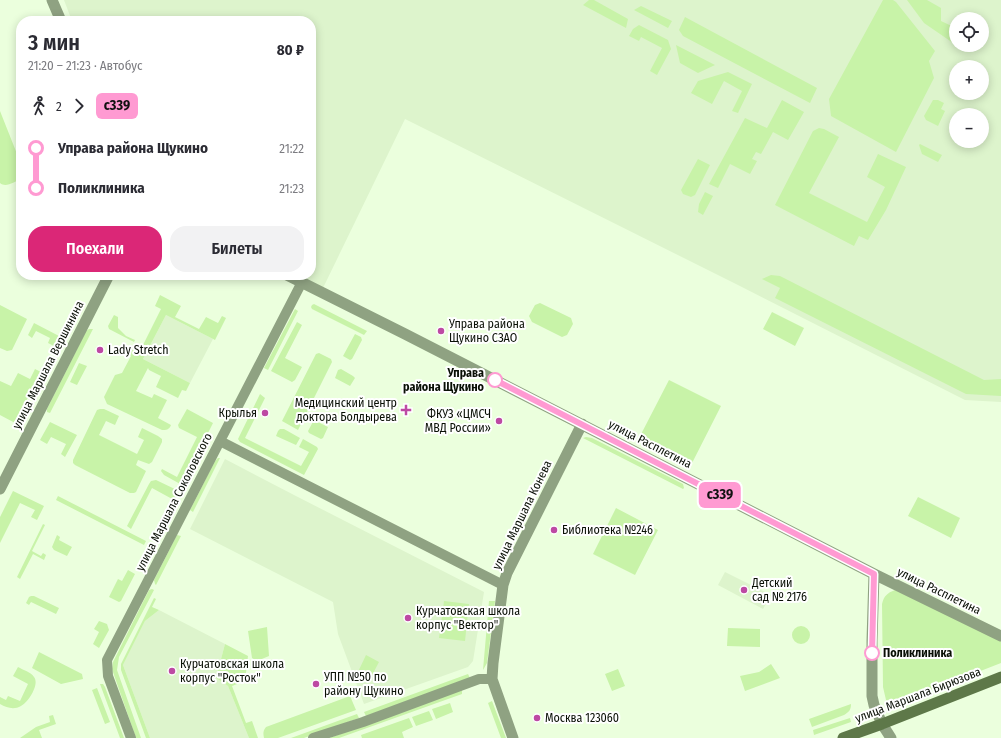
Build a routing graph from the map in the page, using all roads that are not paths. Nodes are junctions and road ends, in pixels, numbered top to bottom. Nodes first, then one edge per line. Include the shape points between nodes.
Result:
1 (52, 0) edge
2 (59, 16) edge
3 (106, 280) edge
4 (298, 280) edge
5 (302, 282) junction
6 (582, 424) junction
7 (220, 441) junction
8 (0, 489) edge
9 (874, 574) junction
10 (503, 585) junction
11 (1001, 636) edge
12 (1001, 677) edge
13 (492, 679) junction
14 (882, 724) junction
15 (131, 738) edge
16 (313, 738) edge
17 (513, 738) edge
18 (843, 738) edge
19 (891, 738) edge

1 - 2 street
3 - 8 street, улица Маршала Вершинина
4 - 5 street, улица Расплетина
5 - 6 street, улица Расплетина
5 - 7 street, улица Маршала Соколовского
6 - 9 street, улица Расплетина
6 - 10 street, улица Маршала Конева
7 - 10 street
7 - 15 street, улица Маршала Соколовского via 107,660 108,676
9 - 11 street, улица Расплетина
9 - 14 street via 872,696
10 - 13 street, улица Маршала Конева
12 - 14 main road, улица Маршала Бирюзова
13 - 16 street via 479,679
13 - 17 street, улица Маршала Конева
14 - 18 main road, улица Маршала Бирюзова
14 - 19 street

